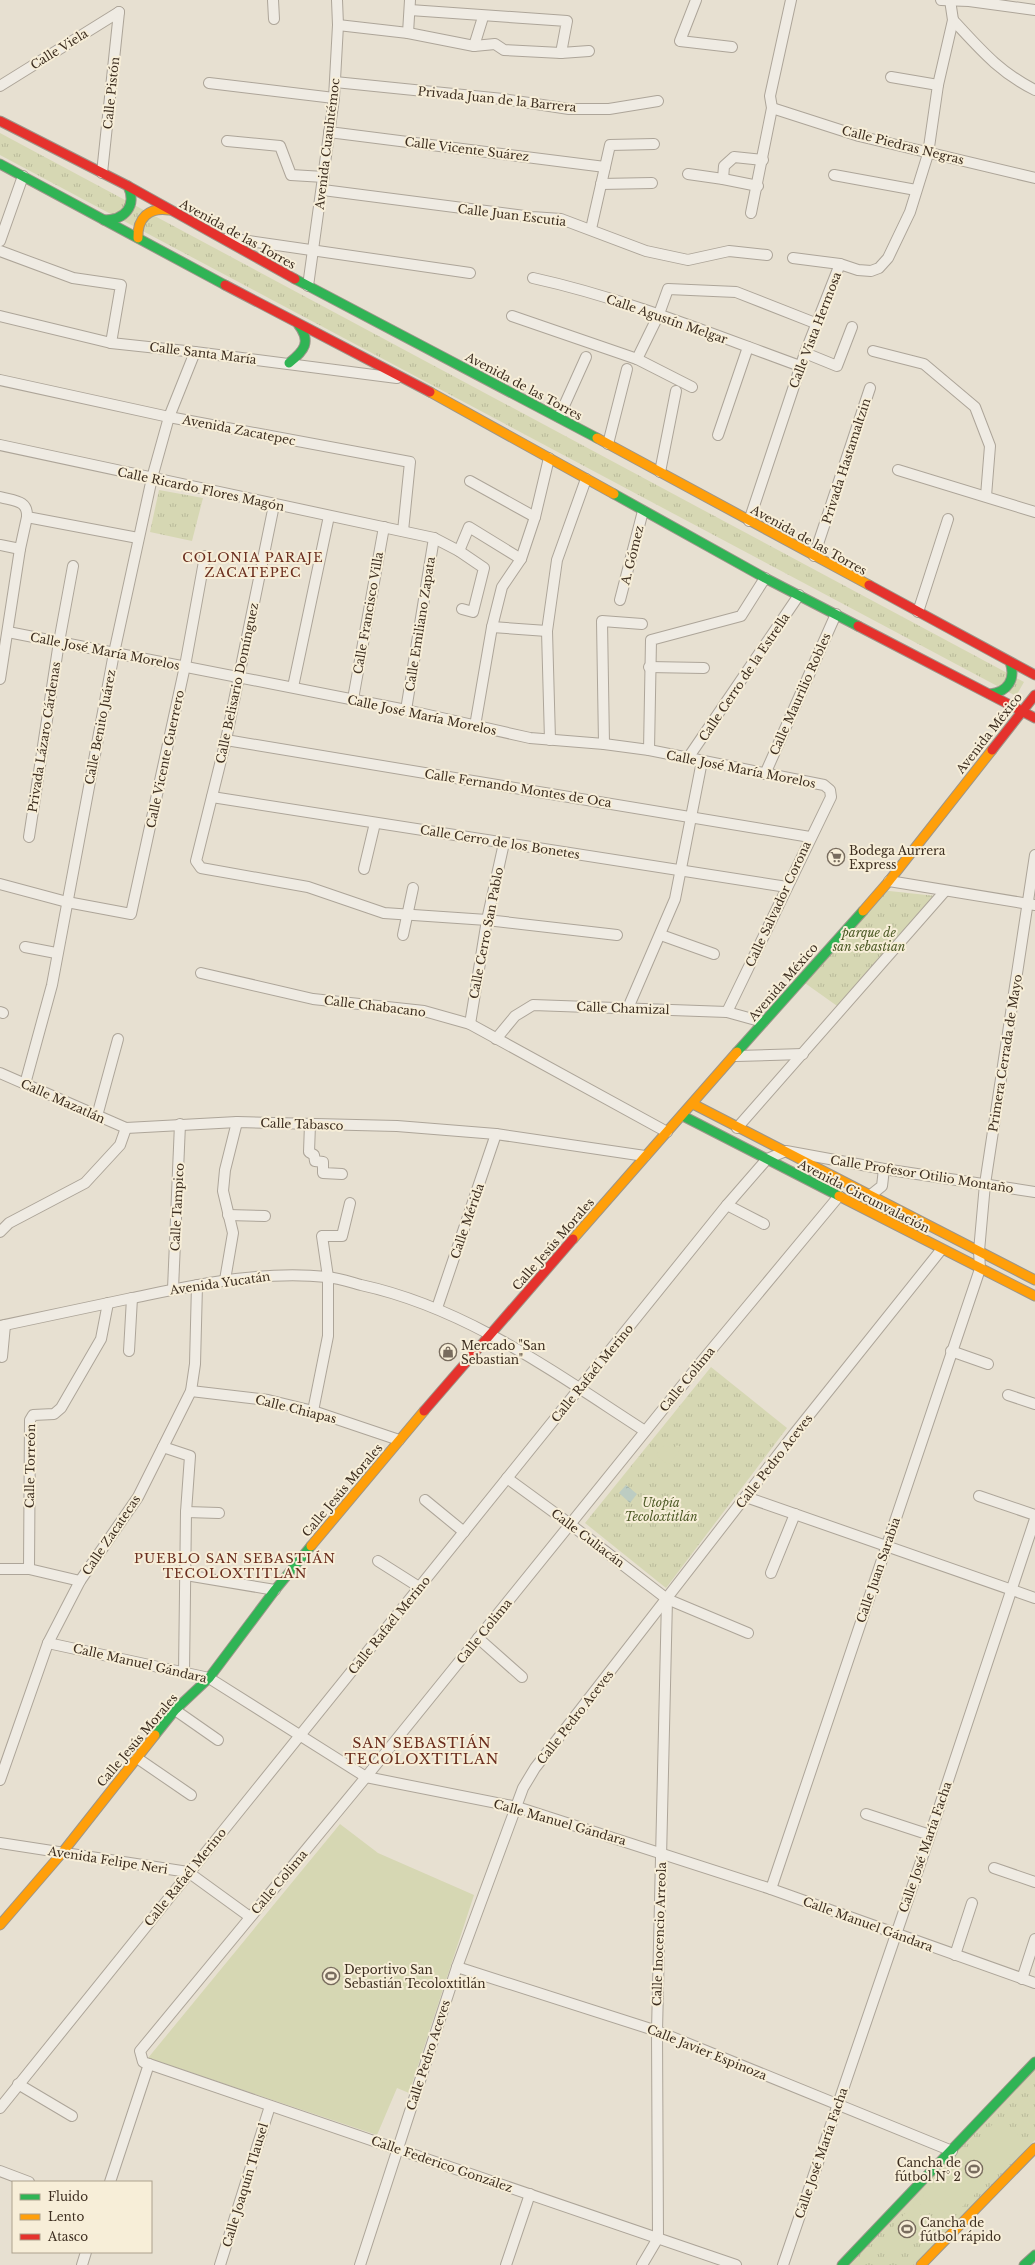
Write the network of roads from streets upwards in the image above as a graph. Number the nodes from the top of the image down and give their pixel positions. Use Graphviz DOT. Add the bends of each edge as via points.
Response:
graph roads {
  1 [pos="273,0"];
  2 [pos="337,0"];
  3 [pos="696,0"];
  4 [pos="791,0"];
  5 [pos="941,0"];
  6 [pos="950,0"];
  7 [pos="969,0"];
  8 [pos="410,5"];
  9 [pos="1035,10"];
  10 [pos="119,12"];
  11 [pos="483,17"];
  12 [pos="274,19"];
  13 [pos="953,20"];
  14 [pos="338,25"];
  15 [pos="408,33"];
  16 [pos="474,46"];
  17 [pos="732,47"];
  18 [pos="589,52"];
  19 [pos="561,53"];
  20 [pos="891,77"];
  21 [pos="335,82"];
  22 [pos="209,83"];
  23 [pos="938,85"];
  24 [pos="0,86"];
  25 [pos="1035,90"];
  26 [pos="334,98"];
  27 [pos="658,102"];
  28 [pos="772,108"];
  29 [pos="0,120"];
  30 [pos="329,132"];
  31 [pos="227,141"];
  32 [pos="654,144"];
  33 [pos="928,154"];
  34 [pos="763,160"];
  35 [pos="0,164"];
  36 [pos="605,167"];
  37 [pos="102,173"];
  38 [pos="688,174"];
  39 [pos="834,175"];
  40 [pos="24,176"];
  41 [pos="324,178"];
  42 [pos="1035,178"];
  43 [pos="723,179"];
  44 [pos="652,183"];
  45 [pos="601,184"];
  46 [pos="128,186"];
  47 [pos="758,186"];
  48 [pos="322,190"];
  49 [pos="916,190"];
  50 [pos="169,210"];
  51 [pos="751,213"];
  52 [pos="104,220"];
  53 [pos="591,229"];
  54 [pos="222,237"];
  55 [pos="138,238"];
  56 [pos="0,241"];
  57 [pos="314,249"];
  58 [pos="0,252"];
  59 [pos="767,255"];
  60 [pos="793,258"];
  61 [pos="840,264"];
  62 [pos="470,273"];
  63 [pos="533,278"];
  64 [pos="308,286"];
  65 [pos="659,314"];
  66 [pos="0,316"];
  67 [pos="512,316"];
  68 [pos="815,323"];
  69 [pos="298,324"];
  70 [pos="852,327"];
  71 [pos="111,343"];
  72 [pos="748,347"];
  73 [pos="873,350"];
  74 [pos="195,352"];
  75 [pos="805,353"];
  76 [pos="586,357"];
  77 [pos="637,359"];
  78 [pos="289,363"];
  79 [pos="800,366"];
  80 [pos="627,369"];
  81 [pos="0,380"];
  82 [pos="408,380"];
  83 [pos="692,387"];
  84 [pos="870,388"];
  85 [pos="676,391"];
  86 [pos="169,417"];
  87 [pos="558,417"];
  88 [pos="718,435"];
  89 [pos="608,444"];
  90 [pos="0,445"];
  91 [pos="549,458"];
  92 [pos="898,470"];
  93 [pos="660,472"];
  94 [pos="152,478"];
  95 [pos="586,479"];
  96 [pos="470,481"];
  97 [pos="986,496"];
  98 [pos="0,497"];
  99 [pos="274,505"];
  100 [pos="643,511"];
  101 [pos="1035,512"];
  102 [pos="328,516"];
  103 [pos="27,517"];
  104 [pos="535,517"];
  105 [pos="948,518"];
  106 [pos="749,521"];
  107 [pos="384,527"];
  108 [pos="403,531"];
  109 [pos="138,538"];
  110 [pos="434,538"];
  111 [pos="0,546"];
  112 [pos="20,549"];
  113 [pos="459,551"];
  114 [pos="205,556"];
  115 [pos="814,556"];
  116 [pos="521,559"];
  117 [pos="73,566"];
  118 [pos="765,578"];
  119 [pos="799,595"];
  120 [pos="620,600"];
  121 [pos="462,609"];
  122 [pos="918,612"];
  123 [pos="836,614"];
  124 [pos="642,624"];
  125 [pos="492,627"];
  126 [pos="547,631"];
  127 [pos="8,632"];
  128 [pos="59,642"];
  129 [pos="114,652"];
  130 [pos="1010,662"];
  131 [pos="185,666"];
  132 [pos="649,667"];
  133 [pos="704,668"];
  134 [pos="1035,675"];
  135 [pos="238,677"];
  136 [pos="0,679"];
  137 [pos="293,688"];
  138 [pos="990,694"];
  139 [pos="1035,695"];
  140 [pos="353,699"];
  141 [pos="406,710"];
  142 [pos="1022,711"];
  143 [pos="1035,718"];
  144 [pos="474,726"];
  145 [pos="226,740"];
  146 [pos="550,740"];
  147 [pos="604,744"];
  148 [pos="649,750"];
  149 [pos="688,758"];
  150 [pos="702,761"];
  151 [pos="765,774"];
  152 [pos="212,797"];
  153 [pos="831,797"];
  154 [pos="691,817"];
  155 [pos="375,823"];
  156 [pos="29,837"];
  157 [pos="810,837"];
  158 [pos="504,843"];
  159 [pos="1035,855"];
  160 [pos="364,870"];
  161 [pos="682,870"];
  162 [pos="889,881"];
  163 [pos="0,884"];
  164 [pos="787,887"];
  165 [pos="413,888"];
  166 [pos="945,891"];
  167 [pos="67,902"];
  168 [pos="1032,904"];
  169 [pos="406,915"];
  170 [pos="487,920"];
  171 [pos="403,935"];
  172 [pos="618,935"];
  173 [pos="661,935"];
  174 [pos="25,946"];
  175 [pos="56,953"];
  176 [pos="714,954"];
  177 [pos="201,973"];
  178 [pos="628,1008"];
  179 [pos="727,1012"];
  180 [pos="763,1022"];
  181 [pos="470,1024"];
  182 [pos="118,1039"];
  183 [pos="496,1039"];
  184 [pos="803,1054"];
  185 [pos="736,1056"];
  186 [pos="0,1073"];
  187 [pos="25,1084"];
  188 [pos="693,1104"];
  189 [pos="97,1116"];
  190 [pos="683,1116"];
  191 [pos="237,1122"];
  192 [pos="180,1124"];
  193 [pos="310,1124"];
  194 [pos="126,1128"];
  195 [pos="737,1128"];
  196 [pos="667,1132"];
  197 [pos="496,1134"];
  198 [pos="786,1151"];
  199 [pos="645,1156"];
  200 [pos="767,1159"];
  201 [pos="884,1169"];
  202 [pos="342,1174"];
  203 [pos="985,1184"];
  204 [pos="1035,1192"];
  205 [pos="871,1194"];
  206 [pos="839,1196"];
  207 [pos="350,1203"];
  208 [pos="727,1204"];
  209 [pos="860,1206"];
  210 [pos="228,1216"];
  211 [pos="265,1216"];
  212 [pos="764,1224"];
  213 [pos="0,1232"];
  214 [pos="941,1250"];
  215 [pos="979,1251"];
  216 [pos="980,1268"];
  217 [pos="328,1277"];
  218 [pos="225,1280"];
  219 [pos="1035,1280"];
  220 [pos="197,1285"];
  221 [pos="173,1289"];
  222 [pos="1035,1296"];
  223 [pos="132,1298"];
  224 [pos="108,1303"];
  225 [pos="437,1308"];
  226 [pos="2,1326"];
  227 [pos="492,1334"];
  228 [pos="129,1351"];
  229 [pos="951,1351"];
  230 [pos="2,1357"];
  231 [pos="988,1364"];
  232 [pos="580,1389"];
  233 [pos="190,1391"];
  234 [pos="1008,1395"];
  235 [pos="1035,1404"];
  236 [pos="313,1411"];
  237 [pos="645,1431"];
  238 [pos="399,1440"];
  239 [pos="163,1447"];
  240 [pos="507,1478"];
  241 [pos="979,1496"];
  242 [pos="746,1497"];
  243 [pos="425,1500"];
  244 [pos="186,1512"];
  245 [pos="219,1513"];
  246 [pos="794,1514"];
  247 [pos="1035,1515"];
  248 [pos="1035,1519"];
  249 [pos="570,1524"];
  250 [pos="464,1532"];
  251 [pos="887,1546"];
  252 [pos="378,1561"];
  253 [pos="0,1569"];
  254 [pos="29,1569"];
  255 [pos="771,1573"];
  256 [pos="186,1575"];
  257 [pos="80,1581"];
  258 [pos="419,1587"];
  259 [pos="275,1590"];
  260 [pos="1011,1590"];
  261 [pos="1035,1598"];
  262 [pos="667,1599"];
  263 [pos="748,1633"];
  264 [pos="478,1638"];
  265 [pos="48,1643"];
  266 [pos="184,1673"];
  267 [pos="522,1677"];
  268 [pos="209,1678"];
  269 [pos="175,1710"];
  270 [pos="300,1735"];
  271 [pos="218,1740"];
  272 [pos="136,1758"];
  273 [pos="366,1777"];
  274 [pos="0,1780"];
  275 [pos="192,1795"];
  276 [pos="517,1807"];
  277 [pos="866,1814"];
  278 [pos="930,1836"];
  279 [pos="0,1843"];
  280 [pos="62,1852"];
  281 [pos="662,1852"];
  282 [pos="994,1868"];
  283 [pos="188,1872"];
  284 [pos="1035,1882"];
  285 [pos="771,1889"];
  286 [pos="972,1903"];
  287 [pos="250,1917"];
  288 [pos="0,1925"];
  289 [pos="895,1933"];
  290 [pos="1035,1939"];
  291 [pos="955,1955"];
  292 [pos="457,1967"];
  293 [pos="1022,1979"];
  294 [pos="1035,1983"];
  295 [pos="657,2032"];
  296 [pos="1035,2062"];
  297 [pos="148,2064"];
  298 [pos="18,2084"];
  299 [pos="837,2105"];
  300 [pos="270,2106"];
  301 [pos="0,2108"];
  302 [pos="72,2116"];
  303 [pos="1035,2148"];
  304 [pos="397,2149"];
  305 [pos="952,2151"];
  306 [pos="0,2171"];
  307 [pos="26,2181"];
  308 [pos="110,2181"];
  309 [pos="530,2194"];
  310 [pos="658,2238"];
  311 [pos="86,2253"];
  312 [pos="1035,2255"];
  313 [pos="82,2265"];
  314 [pos="220,2265"];
  315 [pos="360,2265"];
  316 [pos="506,2265"];
  317 [pos="642,2265"];
  318 [pos="736,2265"];
  319 [pos="783,2265"];
  320 [pos="842,2265"];
  321 [pos="921,2265"];
  322 [pos="1024,2265"];
  1 -- 12 [label="street"];
  2 -- 14 [label="street, Avenida Cuauhtémoc"];
  3 -- 17 [label="street" via="680,41"];
  4 -- 28 [label="street" via="770,96"];
  5 -- 6 [label="street"];
  6 -- 7 [label="street"];
  6 -- 13 [label="street, Calle Vista Hermosa"];
  7 -- 9 [label="street"];
  8 -- 11 [label="street"];
  8 -- 15 [label="street"];
  10 -- 24 [label="street, Calle Viela"];
  10 -- 37 [label="street, Calle Pistón"];
  11 -- 16 [label="street"];
  11 -- 19 [label="street" via="567,21"];
  13 -- 23 [label="street, Calle Vista Hermosa"];
  13 -- 25 [label="street" via="997,67 1014,80"];
  14 -- 15 [label="street"];
  14 -- 21 [label="street, Avenida Cuauhtémoc"];
  15 -- 16 [label="street"];
  16 -- 19 [label="street" via="495,44 504,50"];
  18 -- 19 [label="street"];
  20 -- 23 [label="street"];
  21 -- 26 [label="street, Avenida Cuauhtémoc"];
  21 -- 27 [label="street, Privada Juan de la Barrera" via="503,99 569,109 609,109"];
  22 -- 26 [label="street"];
  23 -- 33 [label="street, Calle Vista Hermosa"];
  26 -- 30 [label="street, Avenida Cuauhtémoc"];
  28 -- 33 [label="street, Calle Piedras Negras" via="859,136"];
  28 -- 34 [label="street"];
  29 -- 37 [label="street, Avenida de las Torres"];
  30 -- 36 [label="street, Calle Vicente Suárez"];
  30 -- 41 [label="street, Avenida Cuauhtémoc"];
  31 -- 41 [label="street" via="280,146 291,176"];
  32 -- 36 [label="street" via="610,145"];
  33 -- 42 [label="street, Calle Piedras Negras"];
  33 -- 49 [label="street, Calle Vista Hermosa"];
  34 -- 43 [label="street" via="734,157 724,166"];
  34 -- 47 [label="street"];
  35 -- 40 [label="street"];
  36 -- 45 [label="street"];
  37 -- 46 [label="street, Avenida de las Torres"];
  38 -- 43 [label="street"];
  39 -- 49 [label="street"];
  40 -- 52 [label="street"];
  40 -- 56 [label="street"];
  41 -- 48 [label="street, Avenida Cuauhtémoc"];
  43 -- 47 [label="street"];
  44 -- 45 [label="street"];
  45 -- 53 [label="street"];
  46 -- 50 [label="street, Avenida de las Torres"];
  46 -- 52 [label="street" via="132,201 129,211 121,218"];
  47 -- 51 [label="street"];
  48 -- 53 [label="street, Calle Juan Escutia" via="561,219"];
  48 -- 57 [label="street, Avenida Cuauhtémoc"];
  49 -- 61 [label="street, Calle Vista Hermosa" via="910,212 888,258 879,268 871,271 858,270"];
  50 -- 54 [label="street, Avenida de las Torres"];
  50 -- 55 [label="street" via="154,209 145,214 139,223"];
  52 -- 55 [label="street"];
  53 -- 59 [label="street, Calle Juan Escutia" via="646,251 688,260 729,251"];
  54 -- 57 [label="street"];
  54 -- 64 [label="street, Avenida de las Torres"];
  55 -- 69 [label="street"];
  57 -- 62 [label="street"];
  57 -- 64 [label="street, Avenida Cuauhtémoc"];
  58 -- 71 [label="street" via="73,278 120,285"];
  60 -- 61 [label="street"];
  61 -- 68 [label="street, Calle Vista Hermosa"];
  63 -- 65 [label="street, Calle Agustín Melgar" via="578,288"];
  64 -- 87 [label="street, Avenida de las Torres"];
  65 -- 68 [label="street" via="668,289 736,292"];
  65 -- 72 [label="street, Calle Agustín Melgar"];
  65 -- 77 [label="street"];
  66 -- 71 [label="street, Calle Santa María"];
  67 -- 77 [label="street"];
  68 -- 75 [label="street, Calle Vista Hermosa"];
  69 -- 78 [label="street" via="304,333 306,343 299,356"];
  69 -- 82 [label="street"];
  70 -- 75 [label="street" via="837,366"];
  71 -- 74 [label="street, Calle Santa María"];
  72 -- 79 [label="street, Calle Agustín Melgar"];
  72 -- 88 [label="street"];
  73 -- 97 [label="street" via="924,364 975,407 990,446"];
  74 -- 78 [label="street, Calle Santa María"];
  74 -- 86 [label="street, Calle Benito Juárez"];
  75 -- 79 [label="street, Calle Vista Hermosa"];
  76 -- 87 [label="street"];
  77 -- 83 [label="street"];
  78 -- 82 [label="street, Calle Santa María"];
  79 -- 106 [label="street, Calle Vista Hermosa"];
  80 -- 89 [label="street"];
  81 -- 86 [label="street, Avenida Zacatepec"];
  82 -- 91 [label="street"];
  84 -- 115 [label="street, Privada Hastamaltzin"];
  85 -- 93 [label="street"];
  86 -- 94 [label="street, Calle Benito Juárez"];
  86 -- 108 [label="street, Avenida Zacatepec" via="410,462"];
  87 -- 89 [label="street, Avenida de las Torres"];
  89 -- 93 [label="street, Avenida de las Torres"];
  90 -- 94 [label="street, Calle Ricardo Flores Magón"];
  91 -- 95 [label="street"];
  91 -- 104 [label="street"];
  92 -- 97 [label="street"];
  93 -- 106 [label="street, Avenida de las Torres"];
  94 -- 99 [label="street, Calle Ricardo Flores Magón"];
  94 -- 109 [label="street, Calle Benito Juárez"];
  95 -- 100 [label="street"];
  95 -- 126 [label="street" via="557,560"];
  96 -- 104 [label="street"];
  97 -- 101 [label="street"];
  98 -- 103 [label="street" via="24,504"];
  99 -- 102 [label="street, Calle Ricardo Flores Magón"];
  99 -- 135 [label="street, Calle Belisario Domínguez"];
  100 -- 118 [label="street"];
  100 -- 120 [label="street, A. Gómez"];
  102 -- 107 [label="street, Calle Ricardo Flores Magón"];
  102 -- 137 [label="street"];
  103 -- 109 [label="street"];
  103 -- 112 [label="street"];
  104 -- 116 [label="street"];
  105 -- 122 [label="street"];
  106 -- 115 [label="street, Avenida de las Torres"];
  107 -- 108 [label="street, Calle Ricardo Flores Magón"];
  107 -- 140 [label="street, Calle Francisco Villa"];
  108 -- 110 [label="street, Calle Ricardo Flores Magón"];
  109 -- 129 [label="street, Calle Benito Juárez"];
  110 -- 113 [label="street, Calle Ricardo Flores Magón"];
  110 -- 141 [label="street, Calle Emiliano Zapata"];
  111 -- 112 [label="street"];
  112 -- 127 [label="street"];
  113 -- 116 [label="street" via="469,527"];
  113 -- 121 [label="street, Calle Ricardo Flores Magón" via="484,568 473,612"];
  114 -- 131 [label="street, Calle Vicente Guerrero"];
  115 -- 122 [label="street, Avenida de las Torres"];
  116 -- 125 [label="street" via="502,587"];
  117 -- 128 [label="street, Privada Lázaro Cárdenas"];
  118 -- 119 [label="street"];
  118 -- 132 [label="street" via="741,616 651,640"];
  119 -- 123 [label="street"];
  119 -- 149 [label="street, Calle Cerro de la Estrella"];
  122 -- 130 [label="street, Avenida de las Torres"];
  123 -- 138 [label="street"];
  123 -- 151 [label="street, Calle Maurilio Robles"];
  124 -- 147 [label="street" via="602,621"];
  125 -- 126 [label="street"];
  125 -- 144 [label="street"];
  126 -- 146 [label="street"];
  127 -- 128 [label="street, Calle José María Morelos"];
  127 -- 136 [label="street"];
  128 -- 129 [label="street, Calle José María Morelos"];
  128 -- 156 [label="street, Privada Lázaro Cárdenas"];
  129 -- 131 [label="street, Calle José María Morelos"];
  129 -- 167 [label="street, Calle Benito Juárez"];
  130 -- 134 [label="street, Avenida de las Torres"];
  130 -- 138 [label="street" via="1013,671 1009,686 999,693"];
  131 -- 135 [label="street, Calle José María Morelos"];
  131 -- 167 [label="street, Calle Vicente Guerrero" via="132,914"];
  132 -- 133 [label="street"];
  132 -- 148 [label="street"];
  135 -- 137 [label="street, Calle José María Morelos"];
  135 -- 145 [label="street, Calle Belisario Domínguez"];
  137 -- 140 [label="street, Calle José María Morelos"];
  138 -- 142 [label="street"];
  139 -- 142 [label="street, Avenida México"];
  140 -- 141 [label="street, Calle José María Morelos"];
  141 -- 144 [label="street, Calle José María Morelos"];
  142 -- 143 [label="street"];
  142 -- 162 [label="street, Avenida México"];
  144 -- 146 [label="street, Calle José María Morelos"];
  145 -- 152 [label="street, Calle Belisario Domínguez"];
  145 -- 154 [label="street, Calle Fernando Montes de Oca"];
  146 -- 147 [label="street, Calle José María Morelos"];
  147 -- 148 [label="street, Calle José María Morelos"];
  148 -- 149 [label="street, Calle José María Morelos"];
  149 -- 150 [label="street, Calle José María Morelos"];
  150 -- 151 [label="street, Calle José María Morelos"];
  150 -- 154 [label="street"];
  151 -- 153 [label="street, Calle José María Morelos" via="824,785 830,790"];
  152 -- 155 [label="street, Calle Cerro de los Bonetes"];
  152 -- 169 [label="street, Calle Belisario Domínguez" via="196,861 201,868 308,887 384,913"];
  153 -- 157 [label="street, Calle Salvador Corona"];
  154 -- 157 [label="street, Calle Fernando Montes de Oca"];
  154 -- 161 [label="street"];
  155 -- 158 [label="street, Calle Cerro de los Bonetes"];
  155 -- 160 [label="street"];
  157 -- 164 [label="street, Calle Salvador Corona"];
  158 -- 161 [label="street, Calle Cerro de los Bonetes"];
  158 -- 170 [label="street, Calle Cerro San Pablo"];
  159 -- 168 [label="street, Primera Cerrada de Mayo"];
  161 -- 164 [label="street, Calle Cerro de los Bonetes"];
  161 -- 173 [label="street" via="675,899"];
  162 -- 166 [label="street"];
  162 -- 180 [label="street, Avenida México"];
  163 -- 167 [label="street"];
  164 -- 179 [label="street, Calle Salvador Corona"];
  165 -- 169 [label="street"];
  166 -- 168 [label="street"];
  166 -- 184 [label="street"];
  167 -- 175 [label="street, Calle Benito Juárez"];
  168 -- 203 [label="street, Primera Cerrada de Mayo"];
  169 -- 170 [label="street"];
  169 -- 171 [label="street"];
  170 -- 172 [label="street"];
  170 -- 181 [label="street, Calle Cerro San Pablo"];
  173 -- 176 [label="street"];
  173 -- 178 [label="street"];
  174 -- 175 [label="street"];
  175 -- 187 [label="street, Calle Benito Juárez" via="52,985"];
  177 -- 181 [label="street, Calle Chabacano" via="313,999 424,1011"];
  178 -- 179 [label="street, Calle Chamizal"];
  178 -- 183 [label="street, Calle Chamizal" via="533,1006 515,1016"];
  179 -- 180 [label="street, Calle Chamizal"];
  180 -- 185 [label="street, Avenida México"];
  181 -- 183 [label="street, Calle Chabacano"];
  182 -- 189 [label="street"];
  183 -- 196 [label="street, Calle Chabacano"];
  184 -- 185 [label="street"];
  184 -- 195 [label="street"];
  185 -- 188 [label="street, Avenida México"];
  186 -- 187 [label="street, Calle Mazatlán"];
  187 -- 189 [label="street, Calle Mazatlán"];
  188 -- 190 [label="street, Avenida México"];
  188 -- 195 [label="street, Avenida Circunvalación"];
  189 -- 194 [label="street, Calle Mazatlán"];
  190 -- 196 [label="street, Calle Jesús Morales"];
  190 -- 200 [label="street, Avenida Circunvalación"];
  191 -- 192 [label="street, Calle Tabasco"];
  191 -- 193 [label="street, Calle Tabasco"];
  191 -- 210 [label="street" via="223,1191"];
  192 -- 194 [label="street, Calle Tabasco"];
  192 -- 221 [label="street, Calle Tampico"];
  193 -- 197 [label="street, Calle Tabasco" via="396,1126"];
  193 -- 202 [label="street" via="309,1152 314,1155 315,1161 323,1162 323,1173"];
  194 -- 213 [label="street" via="120,1145 85,1183 9,1223"];
  195 -- 198 [label="street, Avenida Circunvalación"];
  196 -- 199 [label="street, Calle Jesús Morales"];
  197 -- 199 [label="street, Calle Tabasco"];
  197 -- 225 [label="street, Calle Mérida"];
  198 -- 200 [label="street, Calle Rafaél Merino"];
  198 -- 201 [label="street, Calle Profesor Otilio Montaño"];
  198 -- 205 [label="street, Avenida Circunvalación"];
  199 -- 227 [label="street, Calle Jesús Morales"];
  200 -- 206 [label="street, Avenida Circunvalación"];
  200 -- 208 [label="street, Calle Rafaél Merino"];
  201 -- 203 [label="street, Calle Profesor Otilio Montaño"];
  201 -- 205 [label="street" via="882,1186"];
  203 -- 204 [label="street, Calle Profesor Otilio Montaño"];
  203 -- 215 [label="street, Primera Cerrada de Mayo"];
  205 -- 209 [label="street"];
  205 -- 215 [label="street, Avenida Circunvalación"];
  206 -- 209 [label="street, Avenida Circunvalación"];
  206 -- 237 [label="street, Calle Colima"];
  207 -- 217 [label="street" via="342,1236 322,1236"];
  208 -- 212 [label="street"];
  208 -- 232 [label="street, Calle Rafaél Merino"];
  209 -- 214 [label="street, Avenida Circunvalación"];
  210 -- 211 [label="street"];
  210 -- 218 [label="street" via="233,1233"];
  214 -- 216 [label="street, Avenida Circunvalación"];
  214 -- 242 [label="street, Calle Pedro Aceves"];
  215 -- 216 [label="street, Calle Juan Sarabia"];
  215 -- 219 [label="street, Avenida Circunvalación"];
  216 -- 222 [label="street, Avenida Circunvalación"];
  216 -- 229 [label="street, Calle Juan Sarabia"];
  217 -- 218 [label="street, Avenida Yucatán" via="268,1275"];
  217 -- 225 [label="street, Avenida Yucatán" via="392,1293"];
  217 -- 236 [label="street" via="328,1336"];
  218 -- 220 [label="street, Avenida Yucatán"];
  220 -- 221 [label="street, Avenida Yucatán"];
  220 -- 233 [label="street, Calle Zacatecas" via="196,1364"];
  221 -- 223 [label="street, Avenida Yucatán"];
  223 -- 224 [label="street, Avenida Yucatán"];
  223 -- 228 [label="street"];
  224 -- 226 [label="street, Avenida Yucatán"];
  224 -- 254 [label="street, Calle Torreón" via="101,1339 61,1408 54,1414 33,1415 30,1420"];
  225 -- 227 [label="street, Avenida Yucatán"];
  226 -- 230 [label="street"];
  227 -- 232 [label="street, Avenida Yucatán"];
  227 -- 238 [label="street, Calle Jesús Morales"];
  229 -- 231 [label="street"];
  229 -- 251 [label="street, Calle Juan Sarabia"];
  232 -- 237 [label="street, Avenida Yucatán"];
  232 -- 240 [label="street, Calle Rafaél Merino"];
  233 -- 236 [label="street, Calle Chiapas" via="268,1400"];
  233 -- 239 [label="street, Calle Zacatecas"];
  234 -- 235 [label="street"];
  236 -- 238 [label="street, Calle Chiapas"];
  237 -- 249 [label="street, Calle Colima"];
  238 -- 259 [label="street, Calle Jesús Morales"];
  239 -- 244 [label="street" via="190,1456"];
  239 -- 257 [label="street, Calle Zacatecas" via="138,1496"];
  240 -- 249 [label="street, Calle Culiacán"];
  240 -- 250 [label="street, Calle Rafaél Merino"];
  241 -- 247 [label="street"];
  242 -- 246 [label="street"];
  242 -- 262 [label="street, Calle Pedro Aceves"];
  243 -- 250 [label="street"];
  244 -- 245 [label="street"];
  244 -- 256 [label="street"];
  246 -- 251 [label="street"];
  246 -- 255 [label="street"];
  248 -- 260 [label="street, Calle José María Facha"];
  249 -- 262 [label="street, Calle Culiacán"];
  249 -- 264 [label="street, Calle Colima"];
  250 -- 258 [label="street, Calle Rafaél Merino"];
  251 -- 260 [label="street"];
  251 -- 285 [label="street, Calle Juan Sarabia"];
  252 -- 258 [label="street"];
  253 -- 254 [label="street"];
  254 -- 257 [label="street"];
  256 -- 259 [label="street"];
  256 -- 266 [label="street"];
  257 -- 265 [label="street, Calle Zacatecas"];
  258 -- 270 [label="street, Calle Rafaél Merino"];
  259 -- 268 [label="street, Calle Jesús Morales"];
  260 -- 261 [label="street"];
  260 -- 278 [label="street, Calle José María Facha"];
  262 -- 263 [label="street, Calle Culiacán"];
  262 -- 276 [label="street, Calle Pedro Aceves" via="535,1768 523,1788"];
  262 -- 281 [label="street, Calle Inocencio Arreola"];
  264 -- 267 [label="street"];
  264 -- 273 [label="street, Calle Colima"];
  265 -- 266 [label="street, Calle Manuel Gándara"];
  265 -- 274 [label="street, Calle Zacatecas"];
  266 -- 268 [label="street, Calle Manuel Gándara"];
  268 -- 269 [label="street, Calle Jesús Morales"];
  268 -- 270 [label="street, Calle Manuel Gándara"];
  269 -- 271 [label="street"];
  269 -- 272 [label="street, Calle Jesús Morales"];
  270 -- 273 [label="street, Calle Manuel Gándara"];
  270 -- 283 [label="street, Calle Rafaél Merino"];
  272 -- 275 [label="street"];
  272 -- 280 [label="street, Calle Jesús Morales"];
  273 -- 276 [label="street, Calle Manuel Gándara"];
  273 -- 287 [label="street, Calle Colima"];
  276 -- 281 [label="street, Calle Manuel Gándara"];
  276 -- 292 [label="street, Calle Pedro Aceves"];
  277 -- 278 [label="street"];
  278 -- 289 [label="street, Calle José María Facha"];
  279 -- 280 [label="street, Avenida Felipe Neri"];
  280 -- 283 [label="street, Avenida Felipe Neri"];
  280 -- 288 [label="street, Calle Jesús Morales"];
  281 -- 285 [label="street, Calle Manuel Gándara"];
  281 -- 295 [label="street, Calle Inocencio Arreola"];
  282 -- 284 [label="street"];
  283 -- 287 [label="street, Avenida Felipe Neri"];
  283 -- 298 [label="street, Calle Rafaél Merino"];
  285 -- 289 [label="street, Calle Manuel Gándara"];
  286 -- 291 [label="street"];
  287 -- 297 [label="street, Calle Colima" via="140,2051 143,2062"];
  289 -- 291 [label="street, Calle Manuel Gándara"];
  289 -- 299 [label="street, Calle José María Facha"];
  290 -- 293 [label="street"];
  291 -- 293 [label="street, Calle Manuel Gándara"];
  292 -- 295 [label="street, Calle Javier Espinoza"];
  292 -- 304 [label="street, Calle Pedro Aceves"];
  293 -- 294 [label="street, Calle Manuel Gándara"];
  295 -- 299 [label="street, Calle Javier Espinoza"];
  295 -- 310 [label="street, Calle Inocencio Arreola"];
  296 -- 305 [label="street"];
  297 -- 300 [label="street, Calle Federico González"];
  297 -- 308 [label="street"];
  298 -- 301 [label="street, Calle Rafaél Merino"];
  298 -- 302 [label="street"];
  299 -- 305 [label="street, Calle Javier Espinoza"];
  299 -- 319 [label="street, Calle José María Facha"];
  300 -- 304 [label="street, Calle Federico González"];
  300 -- 314 [label="street, Calle Joaquín Tlausel"];
  303 -- 321 [label="street"];
  304 -- 309 [label="street, Calle Federico González"];
  304 -- 315 [label="street, Calle Pedro Aceves"];
  305 -- 320 [label="street"];
  306 -- 307 [label="street"];
  309 -- 310 [label="street, Calle Federico González"];
  309 -- 316 [label="street"];
  310 -- 317 [label="street"];
  310 -- 318 [label="street, Calle Federico González"];
  311 -- 313 [label="street"];
  312 -- 322 [label="street"];
}
